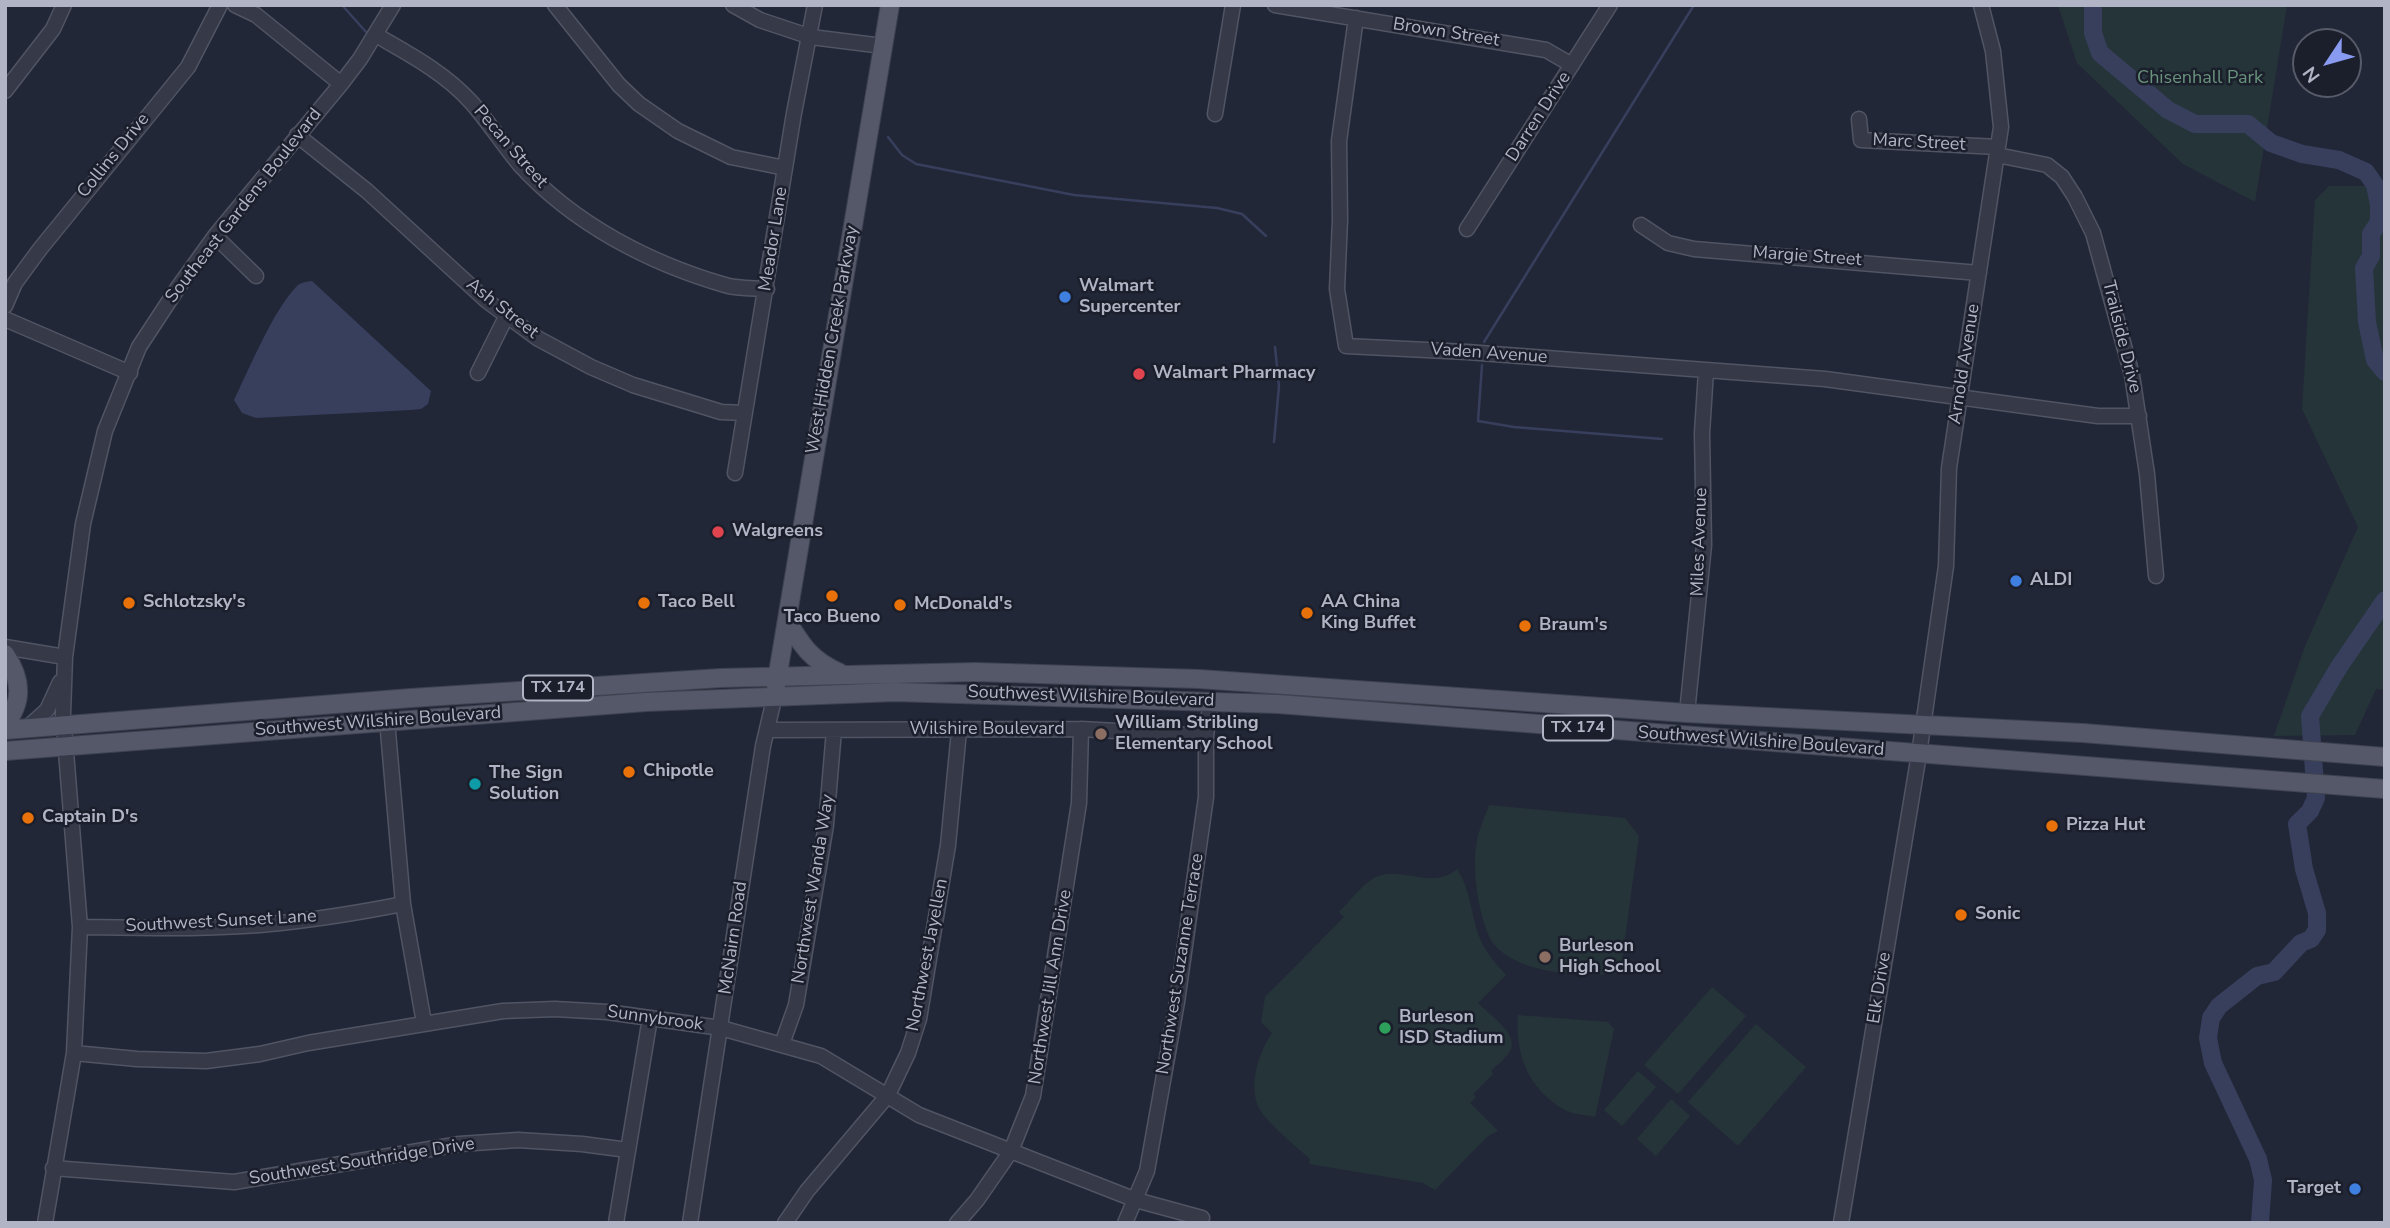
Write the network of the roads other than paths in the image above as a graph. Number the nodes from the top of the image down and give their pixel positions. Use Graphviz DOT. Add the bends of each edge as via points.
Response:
graph roads {
  1 [pos="64,5"];
  2 [pos="220,5"];
  3 [pos="235,5"];
  4 [pos="393,5"];
  5 [pos="555,5"];
  6 [pos="733,5"];
  7 [pos="815,5"];
  8 [pos="890,5"];
  9 [pos="1233,5"];
  10 [pos="1275,5"];
  11 [pos="1610,5"];
  12 [pos="1981,5"];
  13 [pos="1356,18"];
  14 [pos="376,35"];
  15 [pos="811,37"];
  16 [pos="883,46"];
  17 [pos="1572,65"];
  18 [pos="341,84"];
  19 [pos="5,91"];
  20 [pos="1216,114"];
  21 [pos="1859,119"];
  22 [pos="297,135"];
  23 [pos="1997,151"];
  24 [pos="785,168"];
  25 [pos="1641,225"];
  26 [pos="1467,229"];
  27 [pos="215,236"];
  28 [pos="1979,273"];
  29 [pos="256,276"];
  30 [pos="767,289"];
  31 [pos="5,306"];
  32 [pos="507,316"];
  33 [pos="5,319"];
  34 [pos="1706,371"];
  35 [pos="130,373"];
  36 [pos="478,373"];
  37 [pos="1960,396"];
  38 [pos="745,413"];
  39 [pos="2138,415"];
  40 [pos="736,473"];
  41 [pos="2156,576"];
  42 [pos="787,621"];
  43 [pos="5,647"];
  44 [pos="5,654"];
  45 [pos="65,662"];
  46 [pos="843,674"];
  47 [pos="778,676"];
  48 [pos="1179,679"];
  49 [pos="1384,692"];
  50 [pos="775,695"];
  51 [pos="1093,697"];
  52 [pos="1211,701"];
  53 [pos="1383,713"];
  54 [pos="1687,713"];
  55 [pos="387,720"];
  56 [pos="5,724"];
  57 [pos="64,725"];
  58 [pos="1922,725"];
  59 [pos="27,728"];
  60 [pos="1081,729"];
  61 [pos="5,730"];
  62 [pos="768,730"];
  63 [pos="834,730"];
  64 [pos="959,731"];
  65 [pos="1206,736"];
  66 [pos="66,746"];
  67 [pos="5,751"];
  68 [pos="1919,754"];
  69 [pos="2385,757"];
  70 [pos="2385,789"];
  71 [pos="403,904"];
  72 [pos="80,927"];
  73 [pos="650,1018"];
  74 [pos="424,1023"];
  75 [pos="721,1028"];
  76 [pos="782,1044"];
  77 [pos="74,1053"];
  78 [pos="888,1095"];
  79 [pos="628,1150"];
  80 [pos="1011,1151"];
  81 [pos="53,1168"];
  82 [pos="1136,1200"];
  83 [pos="1202,1218"];
  84 [pos="45,1223"];
  85 [pos="615,1223"];
  86 [pos="690,1223"];
  87 [pos="785,1223"];
  88 [pos="957,1223"];
  89 [pos="1125,1223"];
  90 [pos="1841,1223"];
  1 -- 19 [label="street" via="53,29"];
  2 -- 31 [label="street, Collins Drive" via="188,66 40,249 15,283"];
  3 -- 18 [label="street" via="256,15"];
  4 -- 14 [label="street, Southeast Gardens Boulevard"];
  5 -- 24 [label="street" via="639,104 678,131 731,157"];
  6 -- 15 [label="street" via="760,20"];
  7 -- 15 [label="street, Meador Lane"];
  8 -- 16 [label="main road, West Hidden Creek Parkway"];
  9 -- 20 [label="street"];
  10 -- 13 [label="street, Brown Street"];
  11 -- 17 [label="street, Darren Drive"];
  12 -- 23 [label="street, Arnold Avenue" via="1999,92"];
  13 -- 17 [label="street, Brown Street" via="1546,50"];
  13 -- 34 [label="street, Vaden Avenue" via="1339,123 1336,289 1346,346"];
  14 -- 18 [label="street, Southeast Gardens Boulevard"];
  14 -- 30 [label="street, Pecan Street" via="450,83 471,102 521,166 556,200 595,228 650,257 727,286"];
  15 -- 16 [label="street"];
  15 -- 24 [label="street, Meador Lane"];
  16 -- 42 [label="main road, West Hidden Creek Parkway"];
  17 -- 26 [label="street, Darren Drive"];
  18 -- 22 [label="street, Southeast Gardens Boulevard"];
  21 -- 23 [label="street, Marc Street" via="1861,140"];
  22 -- 27 [label="street, Southeast Gardens Boulevard"];
  22 -- 32 [label="street, Ash Street"];
  23 -- 28 [label="street, Arnold Avenue"];
  23 -- 39 [label="street, Trailside Drive" via="2047,164 2076,197 2093,233 2113,301"];
  24 -- 30 [label="street, Meador Lane"];
  25 -- 28 [label="street, Margie Street" via="1668,243 1694,249"];
  27 -- 29 [label="street"];
  27 -- 35 [label="street, Southeast Gardens Boulevard" via="139,347"];
  28 -- 37 [label="street, Arnold Avenue"];
  30 -- 38 [label="street, Meador Lane"];
  32 -- 36 [label="street"];
  32 -- 38 [label="street, Ash Street" via="590,368 721,412"];
  33 -- 35 [label="street"];
  34 -- 37 [label="street, Vaden Avenue" via="1825,379"];
  34 -- 54 [label="street, Miles Avenue" via="1703,545"];
  35 -- 45 [label="street, Southeast Gardens Boulevard" via="105,431 83,524"];
  37 -- 39 [label="street, Vaden Avenue" via="2098,416"];
  37 -- 58 [label="street, Arnold Avenue" via="1950,468 1947,566"];
  38 -- 40 [label="street, Meador Lane"];
  39 -- 41 [label="street, Trailside Drive"];
  42 -- 46 [label="main road" via="807,653"];
  42 -- 47 [label="main road, West Hidden Creek Parkway"];
  43 -- 45 [label="street"];
  44 -- 56 [label="main road" via="15,671 18,691 17,704"];
  45 -- 57 [label="street, Southeast Gardens Boulevard"];
  45 -- 59 [label="street" via="47,710"];
  46 -- 47 [label="main road, Southwest Wilshire Boulevard / TX 174"];
  46 -- 48 [label="main road, Southwest Wilshire Boulevard / TX 174" via="975,672"];
  47 -- 50 [label="main road, West Hidden Creek Parkway"];
  47 -- 57 [label="main road, Southwest Wilshire Boulevard / TX 174"];
  48 -- 49 [label="main road, Southwest Wilshire Boulevard / TX 174"];
  48 -- 51 [label="main road" via="1168,689 1112,687"];
  49 -- 53 [label="main road"];
  49 -- 54 [label="main road, Southwest Wilshire Boulevard / TX 174"];
  50 -- 51 [label="main road, Southwest Wilshire Boulevard / TX 174" via="895,692"];
  50 -- 55 [label="main road, Southwest Wilshire Boulevard / TX 174"];
  50 -- 62 [label="street, McNairn Road"];
  51 -- 52 [label="main road, Southwest Wilshire Boulevard / TX 174"];
  52 -- 53 [label="main road, Southwest Wilshire Boulevard / TX 174"];
  52 -- 65 [label="street, Northwest Suzanne Terrace"];
  53 -- 68 [label="main road, Southwest Wilshire Boulevard / TX 174"];
  54 -- 58 [label="main road, Southwest Wilshire Boulevard / TX 174"];
  55 -- 66 [label="main road, Southwest Wilshire Boulevard / TX 174"];
  55 -- 71 [label="street"];
  57 -- 59 [label="main road, Southwest Wilshire Boulevard / TX 174"];
  57 -- 66 [label="street, Southeast Gardens Boulevard"];
  58 -- 68 [label="street, Arnold Avenue"];
  58 -- 69 [label="main road, Southwest Wilshire Boulevard / TX 174"];
  59 -- 61 [label="main road, Southwest Wilshire Boulevard / TX 174"];
  60 -- 64 [label="street, Wilshire Boulevard"];
  60 -- 65 [label="street, Wilshire Boulevard"];
  60 -- 80 [label="street, Northwest Jill Ann Drive" via="1079,803 1045,1031 1033,1096"];
  62 -- 63 [label="street, Wilshire Boulevard"];
  62 -- 75 [label="street, McNairn Road"];
  63 -- 64 [label="street, Wilshire Boulevard"];
  63 -- 76 [label="street, Northwest Wanda Way" via="826,825 796,1005"];
  64 -- 78 [label="street, Northwest Jayellen" via="948,845 919,1019"];
  65 -- 82 [label="street, Northwest Suzanne Terrace" via="1206,797 1177,1002 1147,1171"];
  66 -- 67 [label="main road, Southwest Wilshire Boulevard / TX 174"];
  66 -- 72 [label="street, Southeast Gardens Boulevard"];
  68 -- 70 [label="main road, Southwest Wilshire Boulevard / TX 174"];
  68 -- 90 [label="street, Elk Drive"];
  71 -- 72 [label="street, Southwest Sunset Lane" via="278,924"];
  71 -- 74 [label="street"];
  72 -- 77 [label="street, Southeast Gardens Boulevard"];
  73 -- 74 [label="street, Sunnybrook" via="555,1009 503,1010"];
  73 -- 75 [label="street, Sunnybrook"];
  73 -- 79 [label="street"];
  74 -- 77 [label="street, Sunnybrook" via="206,1061"];
  75 -- 76 [label="street, Sunnybrook"];
  75 -- 86 [label="street, McNairn Road"];
  76 -- 78 [label="street, Sunnybrook" via="821,1056"];
  77 -- 81 [label="street, Southeast Gardens Boulevard"];
  78 -- 80 [label="street, Sunnybrook" via="919,1115"];
  78 -- 87 [label="street, Northwest Jayellen"];
  79 -- 81 [label="street, Southwest Southridge Drive" via="519,1140 460,1143 234,1181"];
  79 -- 85 [label="street"];
  80 -- 82 [label="street, Sunnybrook"];
  80 -- 88 [label="street, Northwest Jill Ann Drive"];
  81 -- 84 [label="street, Southeast Gardens Boulevard"];
  82 -- 83 [label="street, Sunnybrook"];
  82 -- 89 [label="street, Northwest Suzanne Terrace"];
}
